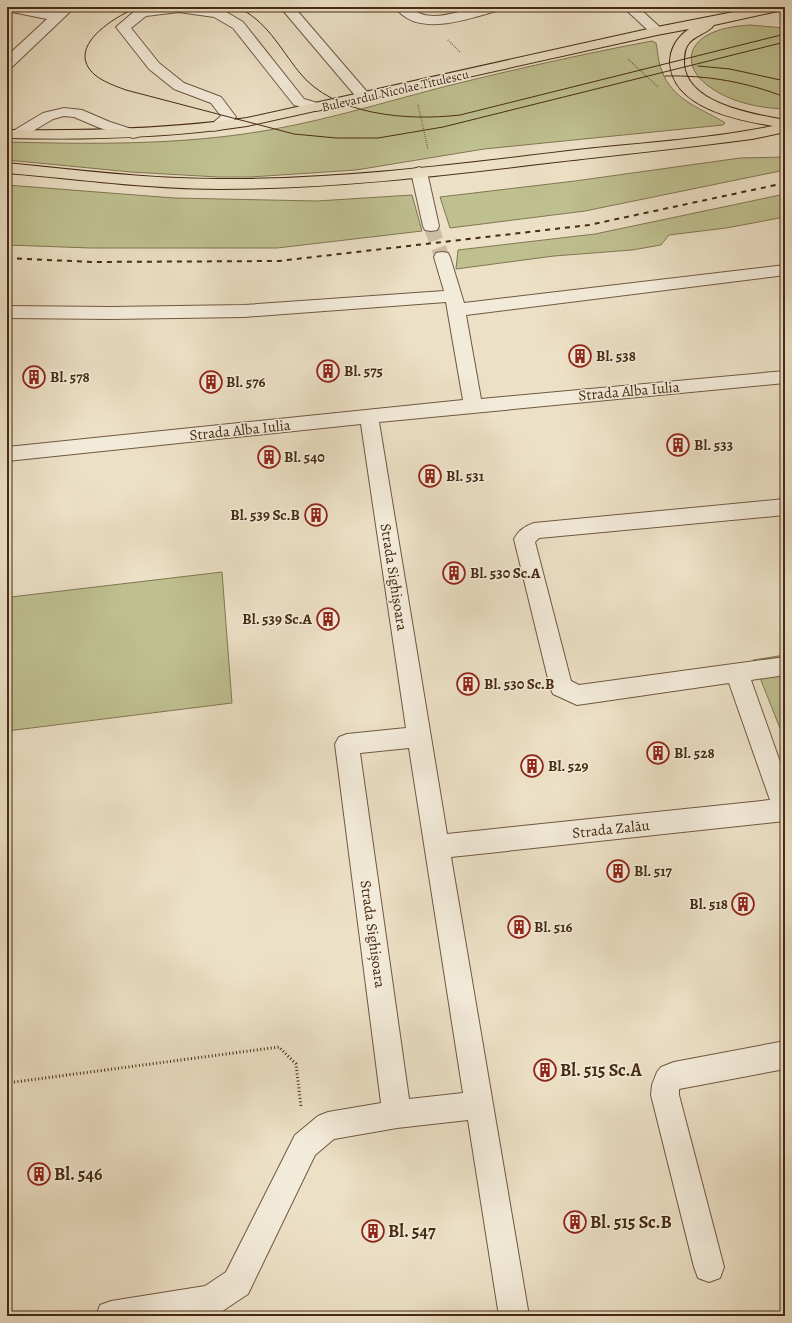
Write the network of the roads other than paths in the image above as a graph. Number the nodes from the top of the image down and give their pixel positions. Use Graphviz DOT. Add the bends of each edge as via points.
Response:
graph roads {
  1 [pos="7,7"];
  2 [pos="68,7"];
  3 [pos="286,7"];
  4 [pos="402,7"];
  5 [pos="495,7"];
  6 [pos="630,7"];
  7 [pos="768,8"];
  8 [pos="57,17"];
  9 [pos="785,18"];
  10 [pos="726,19"];
  11 [pos="657,31"];
  12 [pos="676,59"];
  13 [pos="7,64"];
  14 [pos="363,96"];
  15 [pos="316,107"];
  16 [pos="785,124"];
  17 [pos="215,127"];
  18 [pos="785,128"];
  19 [pos="13,134"];
  20 [pos="133,134"];
  21 [pos="7,168"];
  22 [pos="426,171"];
  23 [pos="431,226"];
  24 [pos="442,257"];
  25 [pos="785,270"];
  26 [pos="455,303"];
  27 [pos="7,312"];
  28 [pos="785,377"];
  29 [pos="473,406"];
  30 [pos="369,417"];
  31 [pos="7,454"];
  32 [pos="785,507"];
  33 [pos="785,666"];
  34 [pos="737,673"];
  35 [pos="419,737"];
  36 [pos="785,810"];
  37 [pos="437,847"];
  38 [pos="785,1055"];
  39 [pos="480,1105"];
  40 [pos="397,1114"];
  41 [pos="709,1267"];
  42 [pos="111,1316"];
  43 [pos="514,1316"];
  1 -- 8 [label="street"];
  2 -- 8 [label="street"];
  3 -- 14 [label="street"];
  4 -- 5 [label="street" via="415,18 429,21"];
  6 -- 11 [label="street"];
  7 -- 9 [label="main road"];
  7 -- 10 [label="main road, Bulevardul Nicolae Titulescu"];
  8 -- 13 [label="street"];
  9 -- 10 [label="main road" via="760,16"];
  10 -- 11 [label="main road, Bulevardul Nicolae Titulescu"];
  10 -- 12 [label="main road" via="690,34 682,42"];
  11 -- 12 [label="main road"];
  11 -- 14 [label="main road, Bulevardul Nicolae Titulescu"];
  12 -- 16 [label="main road" via="676,70 681,80 690,91 705,101 741,115"];
  14 -- 15 [label="main road, Bulevardul Nicolae Titulescu"];
  15 -- 17 [label="main road, Bulevardul Nicolae Titulescu"];
  15 -- 17 [label="street" via="299,102 238,25 218,14 179,8 142,12 123,28 154,66 179,86 216,100 229,117"];
  17 -- 20 [label="main road, Bulevardul Nicolae Titulescu"];
  18 -- 22 [label="main road" via="728,138"];
  19 -- 20 [label="main road, Bulevardul Nicolae Titulescu"];
  19 -- 20 [label="street" via="48,116 77,112"];
  21 -- 22 [label="main road" via="195,184 328,180"];
  22 -- 23 [label="street"];
  24 -- 26 [label="street"];
  25 -- 26 [label="street"];
  26 -- 27 [label="street" via="244,311"];
  26 -- 29 [label="street"];
  28 -- 29 [label="street, Strada Alba Iulia"];
  29 -- 30 [label="street, Strada Alba Iulia"];
  30 -- 31 [label="street, Strada Alba Iulia"];
  30 -- 35 [label="street, Strada Sighișoara"];
  32 -- 34 [label="street" via="534,531 524,539 561,687 577,695"];
  33 -- 34 [label="street"];
  34 -- 36 [label="street"];
  35 -- 37 [label="street, Strada Sighișoara"];
  35 -- 40 [label="street, Strada Sighișoara" via="347,744"];
  36 -- 37 [label="street, Strada Zalău"];
  37 -- 39 [label="street, Strada Sighișoara"];
  38 -- 41 [label="street" via="678,1074 671,1076 664,1088"];
  39 -- 40 [label="street"];
  39 -- 43 [label="street, Strada Sighișoara"];
  40 -- 42 [label="street" via="328,1126 305,1146 237,1283 210,1301"];
}
